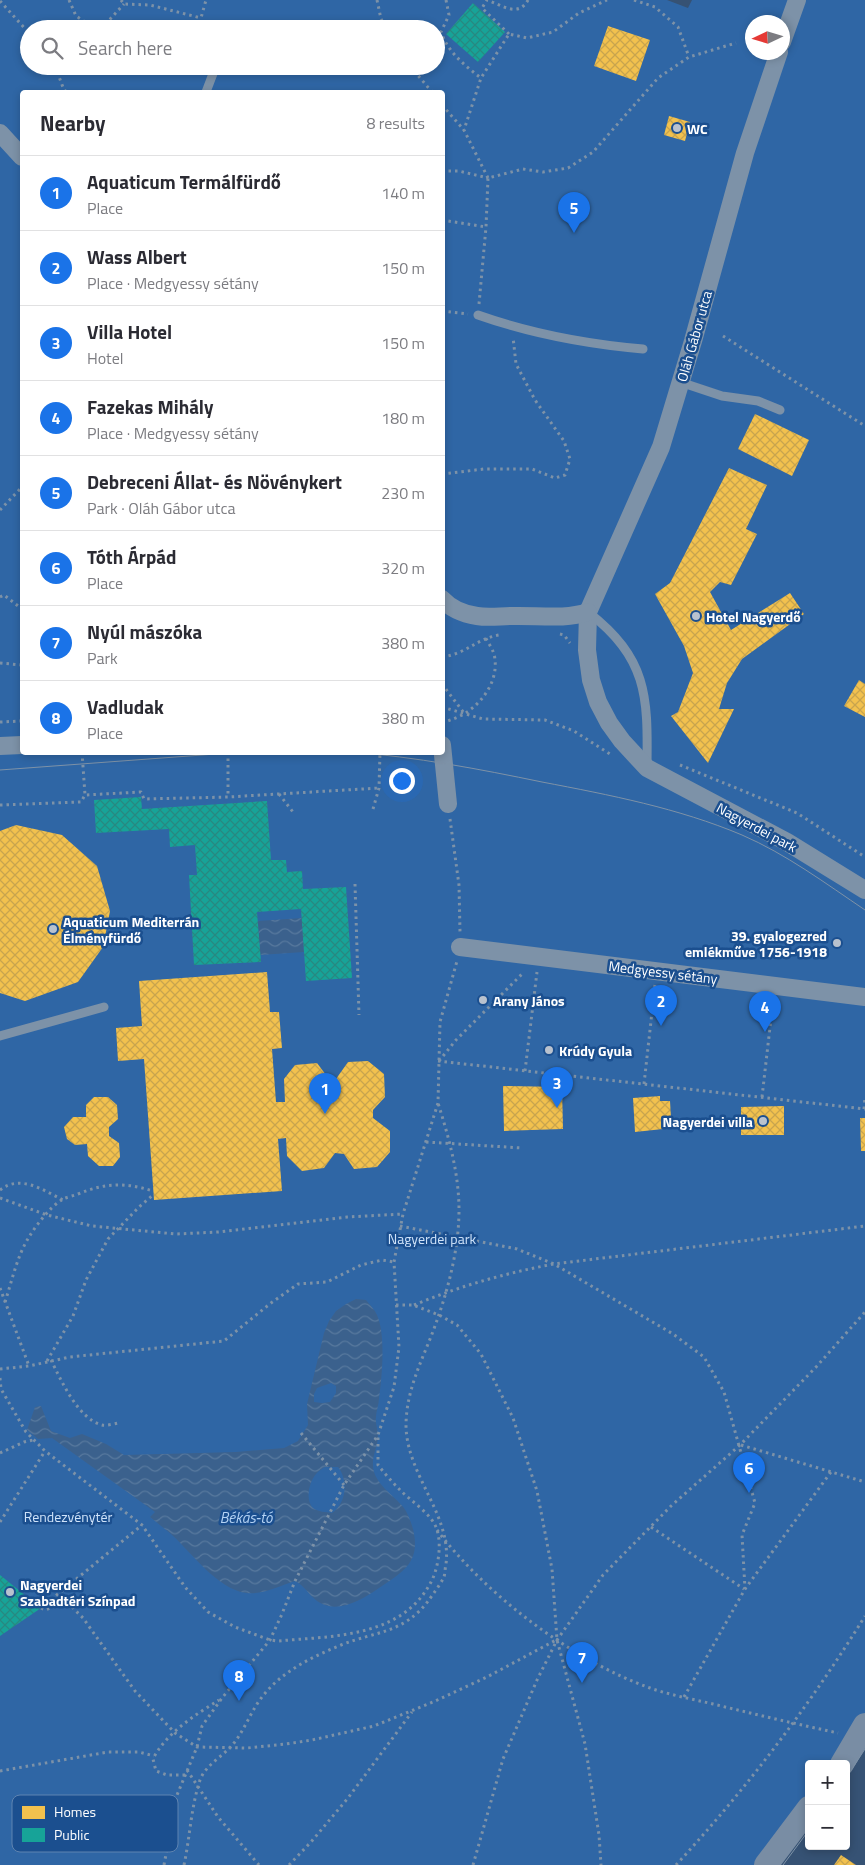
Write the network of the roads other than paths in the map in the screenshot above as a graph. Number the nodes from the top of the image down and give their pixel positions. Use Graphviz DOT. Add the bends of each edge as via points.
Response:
graph roads {
  1 [pos="797,0"];
  2 [pos="790,20"];
  3 [pos="776,60"];
  4 [pos="212,75"];
  5 [pos="207,90"];
  6 [pos="0,133"];
  7 [pos="20,155"];
  8 [pos="478,315"];
  9 [pos="643,349"];
  10 [pos="680,382"];
  11 [pos="780,410"];
  12 [pos="445,602"];
  13 [pos="588,612"];
  14 [pos="20,745"];
  15 [pos="0,746"];
  16 [pos="443,755"];
  17 [pos="647,768"];
  18 [pos="448,804"];
  19 [pos="865,890"];
  20 [pos="460,947"];
  21 [pos="865,998"];
  22 [pos="104,1007"];
  23 [pos="0,1036"];
  24 [pos="861,1732"];
  25 [pos="844,1760"];
  26 [pos="805,1813"];
  27 [pos="766,1865"];
  1 -- 2 [label="street"];
  3 -- 10 [label="street, Oláh Gábor utca" via="745,153"];
  4 -- 5 [label="lane"];
  6 -- 7 [label="street"];
  8 -- 9 [label="lane" via="512,327 596,345"];
  10 -- 11 [label="lane"];
  10 -- 13 [label="street, Oláh Gábor utca" via="661,447"];
  12 -- 13 [label="street" via="460,611 491,617 574,616"];
  13 -- 17 [label="street" via="587,650 598,702 613,729"];
  13 -- 17 [label="lane" via="622,644 635,666 645,694"];
  14 -- 15 [label="street"];
  16 -- 18 [label="street"];
  17 -- 19 [label="street, Nagyerdei park" via="787,842"];
  20 -- 21 [label="street, Medgyessy sétány"];
  22 -- 23 [label="lane"];
  24 -- 25 [label="street"];
  26 -- 27 [label="street"];
}
